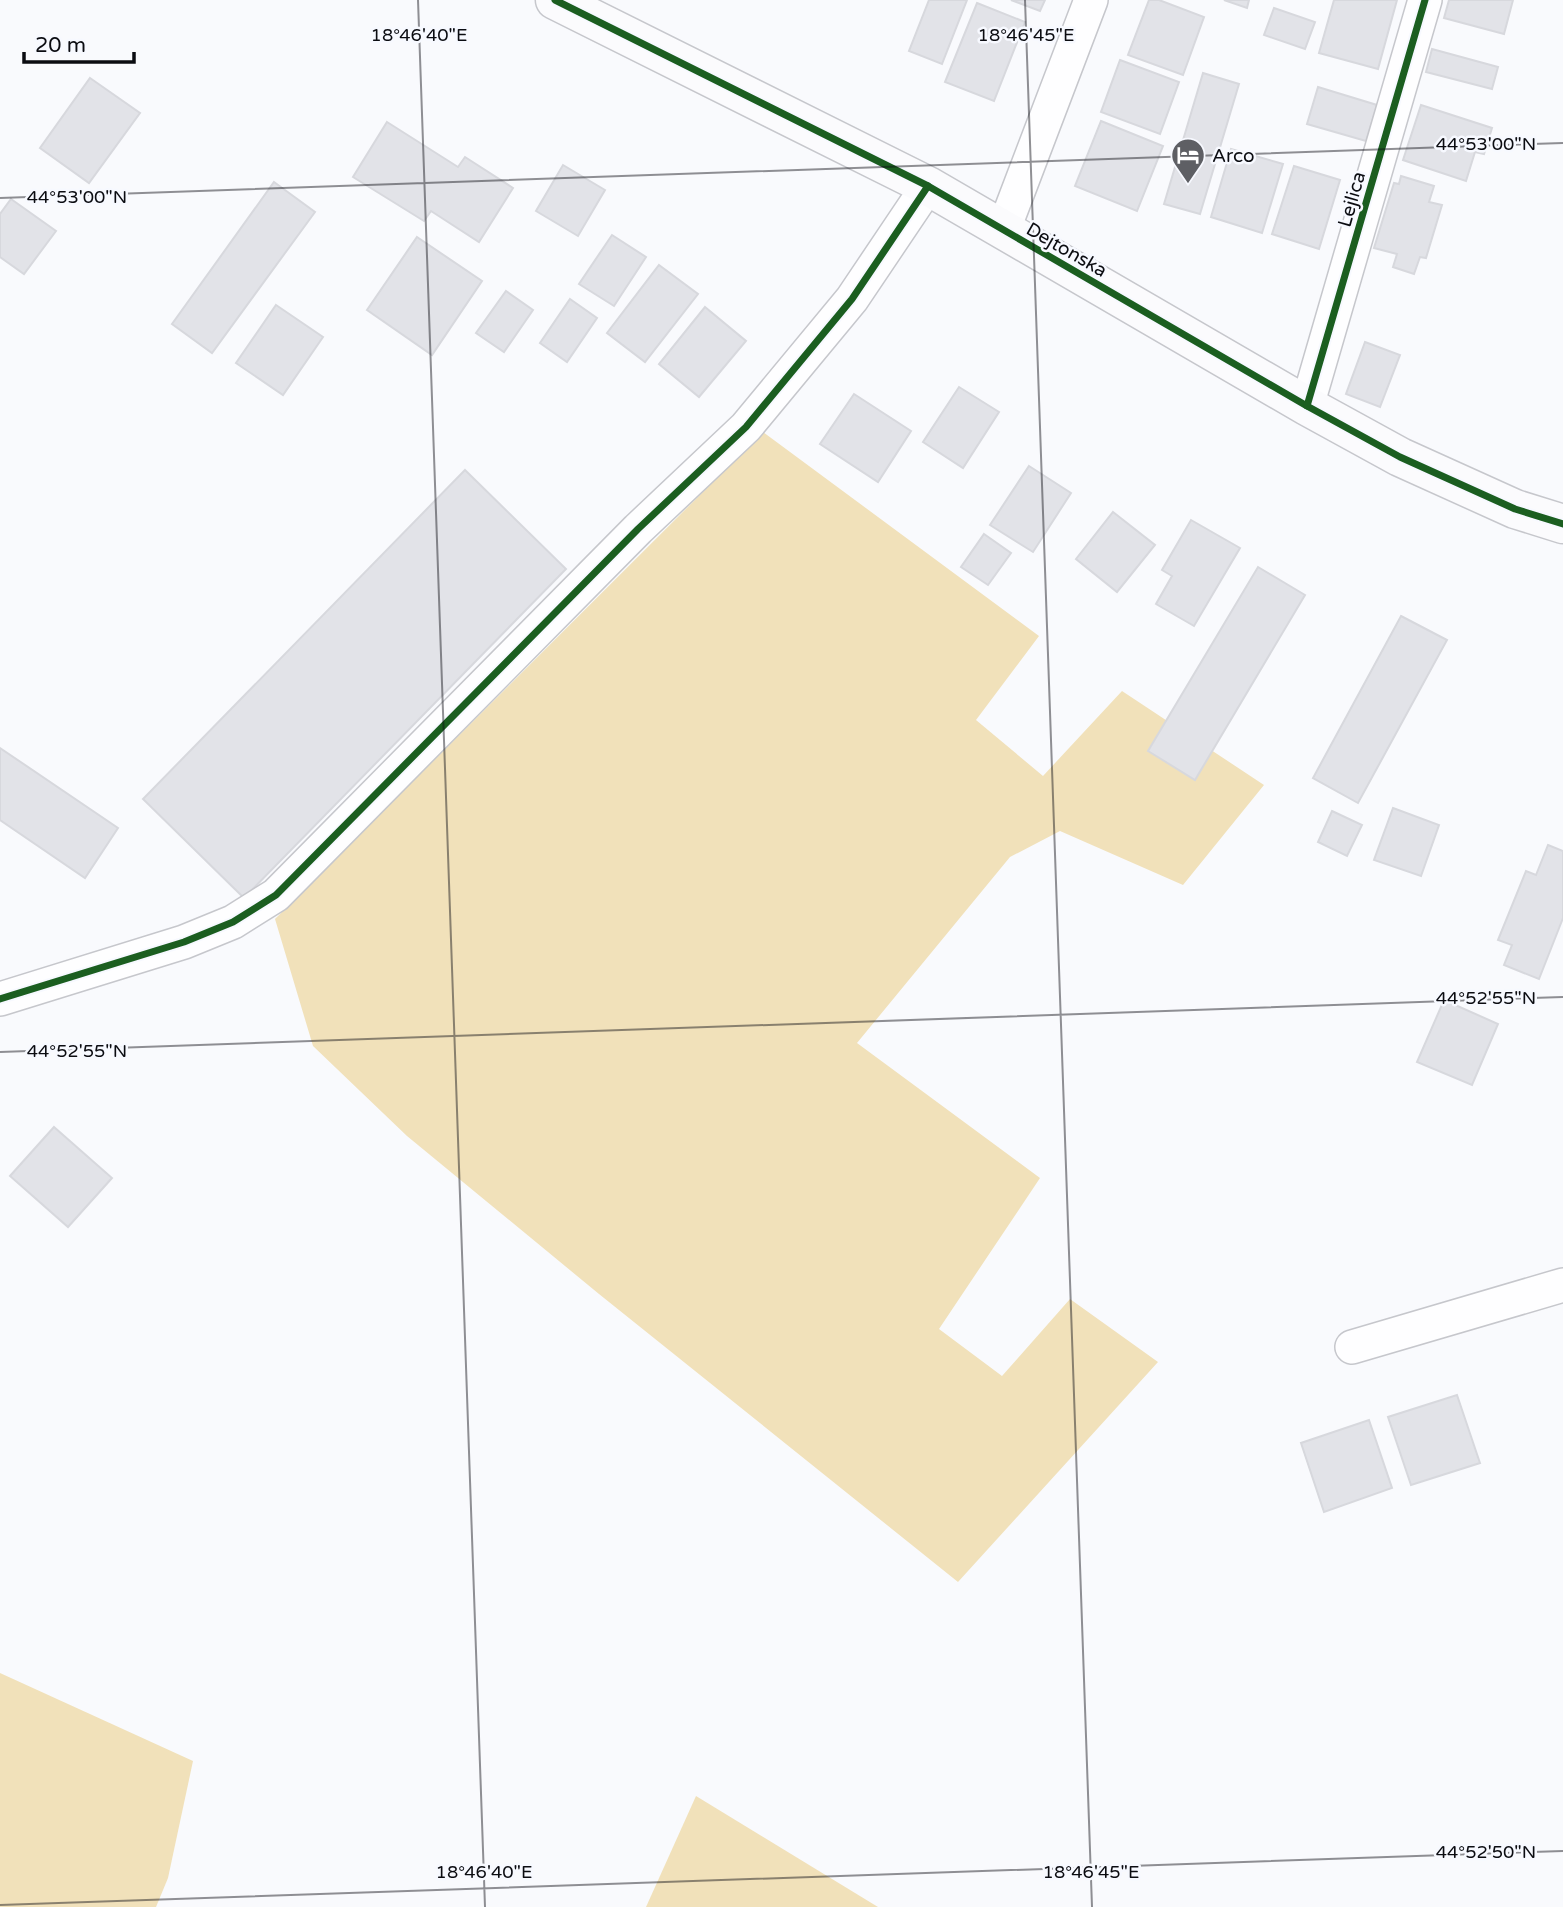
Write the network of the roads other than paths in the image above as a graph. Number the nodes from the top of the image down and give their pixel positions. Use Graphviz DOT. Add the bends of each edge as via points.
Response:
graph roads {
  1 [pos="555,0"];
  2 [pos="1091,0"];
  3 [pos="1425,0"];
  4 [pos="929,186"];
  5 [pos="1003,231"];
  6 [pos="1307,406"];
  7 [pos="1563,524"];
  8 [pos="0,999"];
  9 [pos="1563,1285"];
  10 [pos="1352,1347"];
  1 -- 4 [label="main road, Dejtonska"];
  2 -- 5 [label="street"];
  3 -- 6 [label="street, Lejlica"];
  4 -- 5 [label="main road, Dejtonska"];
  4 -- 8 [label="street" via="852,299 746,427 638,529 276,895 233,922 184,942"];
  5 -- 6 [label="main road, Dejtonska"];
  6 -- 7 [label="main road, Dejtonska" via="1400,457 1515,509"];
  9 -- 10 [label="street"];
}
